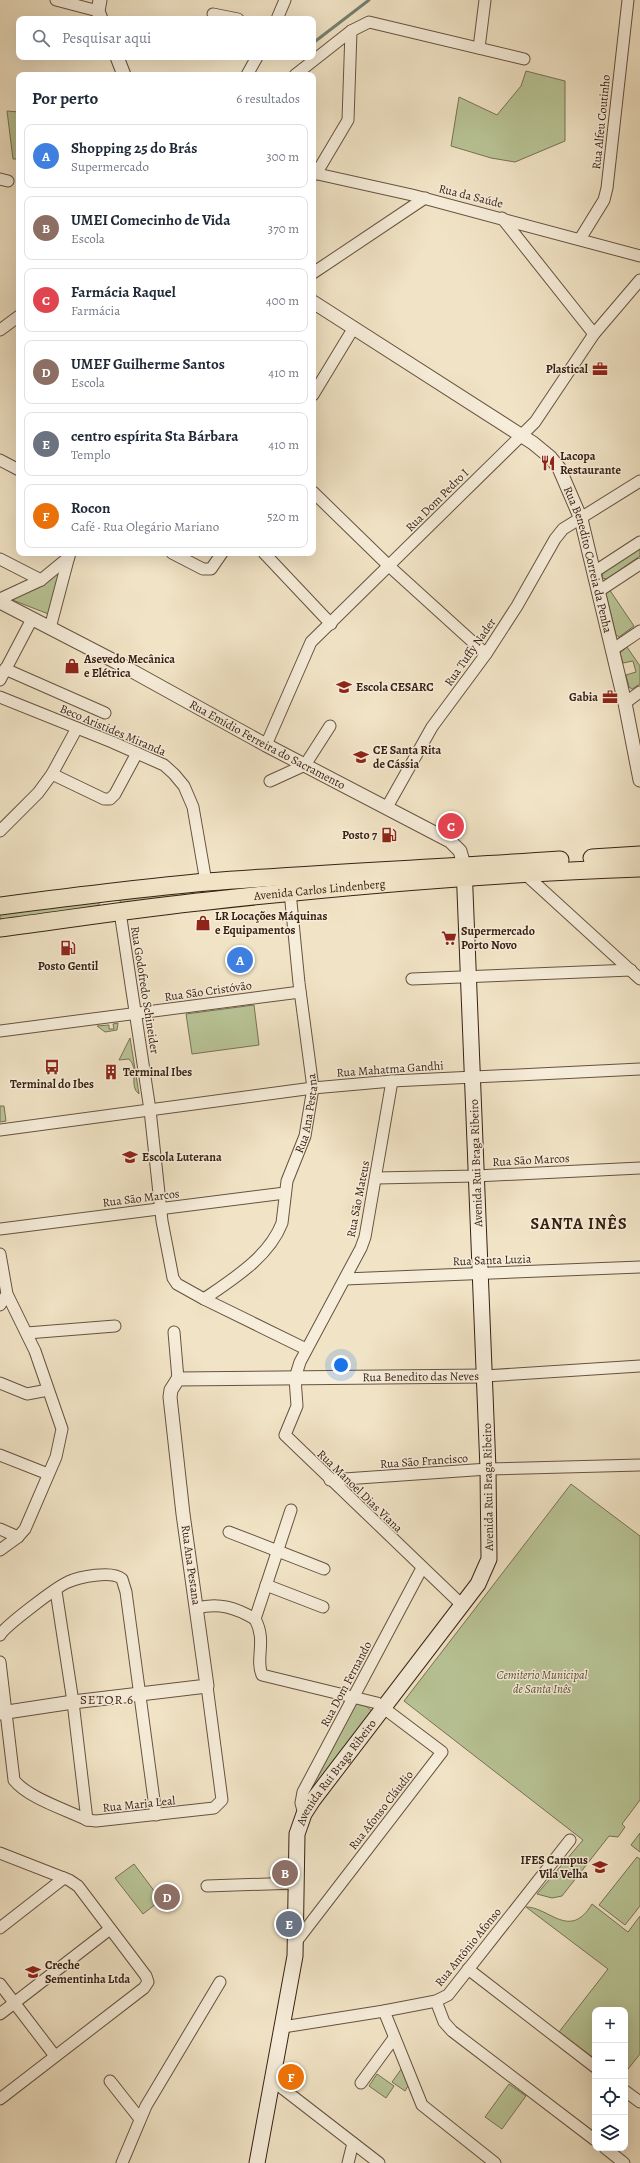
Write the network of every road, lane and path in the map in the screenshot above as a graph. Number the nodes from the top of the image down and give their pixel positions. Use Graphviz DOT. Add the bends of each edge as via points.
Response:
graph roads {
  1 [pos="56,0"];
  2 [pos="284,0"];
  3 [pos="485,0"];
  4 [pos="628,0"];
  5 [pos="100,10"];
  6 [pos="213,14"];
  7 [pos="223,16"];
  8 [pos="278,16"];
  9 [pos="351,31"];
  10 [pos="479,48"];
  11 [pos="316,58"];
  12 [pos="524,59"];
  13 [pos="118,60"];
  14 [pos="255,60"];
  15 [pos="314,60"];
  16 [pos="123,72"];
  17 [pos="249,72"];
  18 [pos="299,72"];
  19 [pos="316,170"];
  20 [pos="316,173"];
  21 [pos="425,198"];
  22 [pos="502,218"];
  23 [pos="580,240"];
  24 [pos="640,256"];
  25 [pos="316,271"];
  26 [pos="640,280"];
  27 [pos="316,304"];
  28 [pos="16,318"];
  29 [pos="353,329"];
  30 [pos="0,330"];
  31 [pos="594,334"];
  32 [pos="316,389"];
  33 [pos="521,435"];
  34 [pos="0,460"];
  35 [pos="16,468"];
  36 [pos="640,481"];
  37 [pos="316,495"];
  38 [pos="581,519"];
  39 [pos="640,542"];
  40 [pos="68,556"];
  41 [pos="69,556"];
  42 [pos="178,556"];
  43 [pos="220,556"];
  44 [pos="267,556"];
  45 [pos="0,559"];
  46 [pos="640,564"];
  47 [pos="389,566"];
  48 [pos="52,571"];
  49 [pos="594,572"];
  50 [pos="64,579"];
  51 [pos="40,580"];
  52 [pos="599,591"];
  53 [pos="0,601"];
  54 [pos="32,619"];
  55 [pos="331,624"];
  56 [pos="50,628"];
  57 [pos="640,631"];
  58 [pos="612,650"];
  59 [pos="486,654"];
  60 [pos="5,669"];
  61 [pos="0,680"];
  62 [pos="640,692"];
  63 [pos="0,697"];
  64 [pos="625,704"];
  65 [pos="105,713"];
  66 [pos="330,726"];
  67 [pos="77,728"];
  68 [pos="266,745"];
  69 [pos="137,753"];
  70 [pos="638,756"];
  71 [pos="305,765"];
  72 [pos="52,774"];
  73 [pos="640,780"];
  74 [pos="270,782"];
  75 [pos="387,807"];
  76 [pos="0,831"];
  77 [pos="640,855"];
  78 [pos="640,868"];
  79 [pos="464,871"];
  80 [pos="525,874"];
  81 [pos="206,882"];
  82 [pos="290,892"];
  83 [pos="97,894"];
  84 [pos="0,906"];
  85 [pos="120,912"];
  86 [pos="0,928"];
  87 [pos="630,970"];
  88 [pos="468,977"];
  89 [pos="640,978"];
  90 [pos="412,979"];
  91 [pos="300,992"];
  92 [pos="137,1013"];
  93 [pos="0,1031"];
  94 [pos="640,1069"];
  95 [pos="472,1076"];
  96 [pos="392,1081"];
  97 [pos="313,1088"];
  98 [pos="150,1110"];
  99 [pos="0,1130"];
  100 [pos="640,1168"];
  101 [pos="476,1176"];
  102 [pos="376,1178"];
  103 [pos="285,1193"];
  104 [pos="161,1208"];
  105 [pos="0,1229"];
  106 [pos="0,1254"];
  107 [pos="640,1267"];
  108 [pos="480,1273"];
  109 [pos="345,1279"];
  110 [pos="7,1294"];
  111 [pos="204,1299"];
  112 [pos="0,1305"];
  113 [pos="115,1326"];
  114 [pos="174,1332"];
  115 [pos="26,1333"];
  116 [pos="306,1349"];
  117 [pos="640,1366"];
  118 [pos="484,1376"];
  119 [pos="295,1378"];
  120 [pos="178,1379"];
  121 [pos="0,1383"];
  122 [pos="48,1390"];
  123 [pos="0,1455"];
  124 [pos="640,1465"];
  125 [pos="488,1470"];
  126 [pos="48,1474"];
  127 [pos="330,1480"];
  128 [pos="291,1510"];
  129 [pos="0,1529"];
  130 [pos="229,1532"];
  131 [pos="18,1537"];
  132 [pos="0,1550"];
  133 [pos="277,1552"];
  134 [pos="422,1568"];
  135 [pos="324,1569"];
  136 [pos="266,1585"];
  137 [pos="56,1591"];
  138 [pos="462,1606"];
  139 [pos="323,1607"];
  140 [pos="197,1608"];
  141 [pos="255,1619"];
  142 [pos="0,1635"];
  143 [pos="0,1662"];
  144 [pos="207,1686"];
  145 [pos="141,1693"];
  146 [pos="353,1697"];
  147 [pos="73,1702"];
  148 [pos="386,1708"];
  149 [pos="3,1713"];
  150 [pos="222,1800"];
  151 [pos="304,1814"];
  152 [pos="156,1815"];
  153 [pos="88,1820"];
  154 [pos="570,1840"];
  155 [pos="0,1853"];
  156 [pos="64,1878"];
  157 [pos="297,1884"];
  158 [pos="207,1886"];
  159 [pos="0,1928"];
  160 [pos="110,1929"];
  161 [pos="296,1942"];
  162 [pos="468,1969"];
  163 [pos="220,1982"];
  164 [pos="0,1984"];
  165 [pos="436,2001"];
  166 [pos="14,2003"];
  167 [pos="384,2011"];
  168 [pos="0,2014"];
  169 [pos="283,2027"];
  170 [pos="394,2038"];
  171 [pos="55,2056"];
  172 [pos="592,2065"];
  173 [pos="110,2081"];
  174 [pos="273,2082"];
  175 [pos="361,2083"];
  176 [pos="628,2093"];
  177 [pos="0,2099"];
  178 [pos="640,2102"];
  179 [pos="140,2119"];
  180 [pos="592,2138"];
  181 [pos="353,2143"];
  182 [pos="363,2151"];
  183 [pos="609,2151"];
  184 [pos="122,2163"];
  185 [pos="257,2163"];
  186 [pos="348,2163"];
  187 [pos="360,2163"];
  188 [pos="378,2163"];
  189 [pos="495,2163"];
  190 [pos="624,2163"];
  1 -- 5 [label="street"];
  2 -- 8 [label="street"];
  3 -- 10 [label="street"];
  4 -- 23 [label="street, Rua Alfeu Coutinho" via="607,188 604,200"];
  6 -- 7 [label="street"];
  9 -- 10 [label="street" via="369,22"];
  9 -- 11 [label="street"];
  9 -- 19 [label="street" via="348,120"];
  10 -- 12 [label="street"];
  13 -- 16 [label="street"];
  14 -- 17 [label="street"];
  15 -- 18 [label="street"];
  20 -- 21 [label="street"];
  21 -- 22 [label="street, Rua da Saúde"];
  21 -- 25 [label="street, Rua da Saúde"];
  22 -- 23 [label="street, Rua da Saúde"];
  22 -- 31 [label="street"];
  23 -- 24 [label="street, Rua da Saúde"];
  26 -- 31 [label="street, Rua Dom Pedro I"];
  27 -- 29 [label="street, Rua Benedito Correia da Penha"];
  28 -- 30 [label="street"];
  29 -- 32 [label="street"];
  29 -- 33 [label="street, Rua Benedito Correia da Penha"];
  31 -- 33 [label="street, Rua Dom Pedro I" via="542,413"];
  33 -- 38 [label="street, Rua Benedito Correia da Penha" via="550,457 559,468"];
  33 -- 47 [label="street, Rua Dom Pedro I"];
  34 -- 35 [label="street"];
  36 -- 38 [label="street, Rua Tuffy Nader"];
  37 -- 47 [label="street"];
  38 -- 49 [label="street, Rua Benedito Correia da Penha"];
  38 -- 59 [label="street, Rua Tuffy Nader" via="563,529 550,545 517,606"];
  39 -- 49 [label="street"];
  40 -- 48 [label="street"];
  41 -- 50 [label="street"];
  42 -- 43 [label="street" via="204,569 214,567"];
  44 -- 55 [label="street"];
  45 -- 51 [label="street"];
  46 -- 52 [label="street"];
  47 -- 55 [label="street, Rua Dom Pedro I"];
  47 -- 59 [label="street"];
  48 -- 50 [label="street" via="61,572"];
  48 -- 51 [label="street"];
  49 -- 52 [label="street, Rua Benedito Correia da Penha"];
  50 -- 56 [label="street"];
  51 -- 53 [label="street"];
  52 -- 58 [label="street, Rua Benedito Correia da Penha"];
  53 -- 54 [label="street, Rua Emídio Ferreira do Sacramento"];
  54 -- 56 [label="street, Rua Emídio Ferreira do Sacramento"];
  54 -- 60 [label="street"];
  55 -- 68 [label="street, Rua Dom Pedro I" via="311,642"];
  56 -- 68 [label="street, Rua Emídio Ferreira do Sacramento"];
  57 -- 58 [label="street"];
  58 -- 64 [label="street, Rua Benedito Correia da Penha"];
  59 -- 75 [label="street, Rua Tuffy Nader" via="432,726"];
  60 -- 61 [label="street"];
  60 -- 65 [label="street"];
  62 -- 64 [label="street"];
  63 -- 67 [label="street, Beco Aristides Miranda"];
  64 -- 70 [label="street, Rua Benedito Correia da Penha"];
  66 -- 71 [label="street"];
  67 -- 69 [label="street, Beco Aristides Miranda"];
  67 -- 72 [label="street"];
  68 -- 71 [label="street, Rua Emídio Ferreira do Sacramento"];
  69 -- 72 [label="street" via="110,799 104,799"];
  69 -- 81 [label="street, Beco Aristides Miranda" via="164,766 174,774 190,796"];
  70 -- 73 [label="street, Rua Benedito Correia da Penha"];
  71 -- 74 [label="street"];
  71 -- 75 [label="street, Rua Emídio Ferreira do Sacramento"];
  72 -- 76 [label="street" via="38,793"];
  75 -- 79 [label="street, Rua Emídio Ferreira do Sacramento" via="454,843 462,854"];
  77 -- 79 [label="main road, Avenida Carlos Lindenberg"];
  78 -- 80 [label="main road, Avenida Carlos Lindenberg"];
  79 -- 80 [label="main road, Avenida Carlos Lindenberg"];
  79 -- 81 [label="main road, Avenida Carlos Lindenberg"];
  79 -- 82 [label="main road, Avenida Carlos Lindenberg"];
  79 -- 88 [label="main road, Avenida Rui Braga Ribeiro"];
  80 -- 87 [label="street"];
  81 -- 83 [label="main road, Avenida Carlos Lindenberg"];
  82 -- 85 [label="main road, Avenida Carlos Lindenberg"];
  82 -- 91 [label="street, Rua Ana Pestana"];
  83 -- 84 [label="main road, Avenida Carlos Lindenberg"];
  83 -- 85 [label="main road" via="112,902"];
  85 -- 86 [label="main road, Avenida Carlos Lindenberg"];
  85 -- 92 [label="street, Rua Godofredo Schineider"];
  87 -- 88 [label="street"];
  87 -- 89 [label="street"];
  88 -- 90 [label="street"];
  88 -- 95 [label="main road, Avenida Rui Braga Ribeiro"];
  91 -- 92 [label="street, Rua São Cristóvão"];
  91 -- 97 [label="street, Rua Ana Pestana"];
  92 -- 93 [label="street, Rua São Cristóvão"];
  92 -- 98 [label="street, Rua Godofredo Schineider"];
  94 -- 95 [label="street, Rua Mahatma Gandhi"];
  95 -- 96 [label="street, Rua Mahatma Gandhi"];
  95 -- 101 [label="main road, Avenida Rui Braga Ribeiro"];
  96 -- 97 [label="street, Rua Mahatma Gandhi"];
  96 -- 102 [label="street, Rua São Mateus"];
  97 -- 98 [label="street, Rua Mahatma Gandhi"];
  97 -- 103 [label="street, Rua Ana Pestana" via="305,1136 289,1172"];
  98 -- 99 [label="street, Rua Mahatma Gandhi"];
  98 -- 104 [label="street, Rua Godofredo Schineider"];
  100 -- 101 [label="street, Rua São Marcos"];
  101 -- 102 [label="street, Rua São Marcos"];
  101 -- 108 [label="main road, Avenida Rui Braga Ribeiro"];
  102 -- 109 [label="street, Rua São Mateus" via="365,1237"];
  103 -- 104 [label="street, Rua São Marcos"];
  103 -- 111 [label="street, Rua Ana Pestana" via="282,1224 274,1239 241,1273"];
  104 -- 105 [label="street, Rua São Marcos"];
  104 -- 111 [label="street, Rua Godofredo Schineider" via="170,1273 177,1284"];
  106 -- 110 [label="street"];
  107 -- 108 [label="street, Rua Santa Luzia"];
  108 -- 109 [label="street, Rua Santa Luzia"];
  108 -- 118 [label="main road, Avenida Rui Braga Ribeiro"];
  109 -- 116 [label="street, Rua São Mateus"];
  110 -- 112 [label="street"];
  110 -- 115 [label="street"];
  111 -- 116 [label="street"];
  113 -- 115 [label="street"];
  114 -- 120 [label="street, Rua Ana Pestana"];
  115 -- 122 [label="street"];
  116 -- 119 [label="street, Rua São Mateus"];
  117 -- 118 [label="street, Rua Benedito das Neves"];
  118 -- 119 [label="street, Rua Benedito das Neves"];
  118 -- 125 [label="main road, Avenida Rui Braga Ribeiro"];
  119 -- 120 [label="street, Rua Benedito das Neves"];
  119 -- 127 [label="street, Rua Manoel Dias Viana" via="297,1406 285,1435"];
  120 -- 140 [label="street, Rua Ana Pestana" via="170,1397"];
  121 -- 122 [label="street" via="28,1394"];
  122 -- 126 [label="street" via="62,1429 56,1457"];
  123 -- 126 [label="street"];
  124 -- 125 [label="street, Rua São Francisco"];
  125 -- 127 [label="street, Rua São Francisco"];
  125 -- 138 [label="main road, Avenida Rui Braga Ribeiro" via="489,1559 478,1584"];
  126 -- 131 [label="street" via="29,1521"];
  127 -- 134 [label="street, Rua Manoel Dias Viana"];
  128 -- 133 [label="street"];
  129 -- 131 [label="street"];
  130 -- 133 [label="street"];
  131 -- 132 [label="street"];
  133 -- 135 [label="street"];
  133 -- 136 [label="street"];
  134 -- 138 [label="street, Rua Manoel Dias Viana"];
  134 -- 146 [label="street, Rua Dom Fernando"];
  136 -- 139 [label="street"];
  136 -- 141 [label="street"];
  137 -- 142 [label="street" via="10,1624"];
  137 -- 145 [label="street" via="66,1582 77,1578 112,1574 119,1576 123,1582"];
  137 -- 147 [label="street"];
  138 -- 148 [label="main road, Avenida Rui Braga Ribeiro"];
  140 -- 141 [label="street" via="209,1605 230,1606"];
  140 -- 144 [label="street, Rua Ana Pestana"];
  141 -- 146 [label="street" via="262,1635 260,1669 265,1676"];
  143 -- 149 [label="street, Rua Maria Leal"];
  144 -- 145 [label="street"];
  144 -- 150 [label="street, Rua Ana Pestana"];
  145 -- 147 [label="street"];
  145 -- 152 [label="street"];
  146 -- 148 [label="street"];
  146 -- 151 [label="street, Rua Dom Fernando" via="303,1792 301,1803"];
  147 -- 149 [label="street"];
  147 -- 153 [label="street"];
  148 -- 151 [label="main road, Avenida Rui Braga Ribeiro"];
  148 -- 161 [label="street, Rua Afonso Cláudio" via="442,1752"];
  149 -- 153 [label="street, Rua Maria Leal" via="14,1780 32,1794"];
  150 -- 152 [label="street, Rua Maria Leal" via="214,1808"];
  151 -- 157 [label="main road, Avenida Rui Braga Ribeiro" via="296,1840"];
  152 -- 153 [label="street, Rua Maria Leal" via="106,1821"];
  154 -- 162 [label="street, Rua Antônio Afonso"];
  155 -- 156 [label="street"];
  156 -- 159 [label="street"];
  156 -- 160 [label="street" via="78,1886"];
  157 -- 158 [label="street"];
  157 -- 161 [label="main road, Avenida Rui Braga Ribeiro"];
  160 -- 166 [label="street"];
  160 -- 171 [label="street" via="148,1982 144,1988"];
  161 -- 169 [label="main road, Avenida Rui Braga Ribeiro"];
  162 -- 165 [label="street, Rua Antônio Afonso" via="453,1989"];
  162 -- 172 [label="street"];
  163 -- 179 [label="street"];
  164 -- 166 [label="street"];
  165 -- 167 [label="street, Rua Antônio Afonso"];
  165 -- 180 [label="street" via="444,2022 452,2031"];
  166 -- 168 [label="street"];
  166 -- 171 [label="street"];
  167 -- 169 [label="street, Rua Antônio Afonso"];
  167 -- 170 [label="street"];
  169 -- 174 [label="main road, Avenida Rui Braga Ribeiro"];
  170 -- 175 [label="street"];
  170 -- 189 [label="street" via="422,2104"];
  171 -- 177 [label="street"];
  173 -- 179 [label="street"];
  174 -- 181 [label="street"];
  174 -- 185 [label="main road, Avenida Rui Braga Ribeiro"];
  176 -- 178 [label="street"];
  179 -- 184 [label="street"];
  181 -- 182 [label="street"];
  181 -- 186 [label="street"];
  182 -- 187 [label="street"];
  182 -- 188 [label="street"];
  183 -- 190 [label="street"];
}
